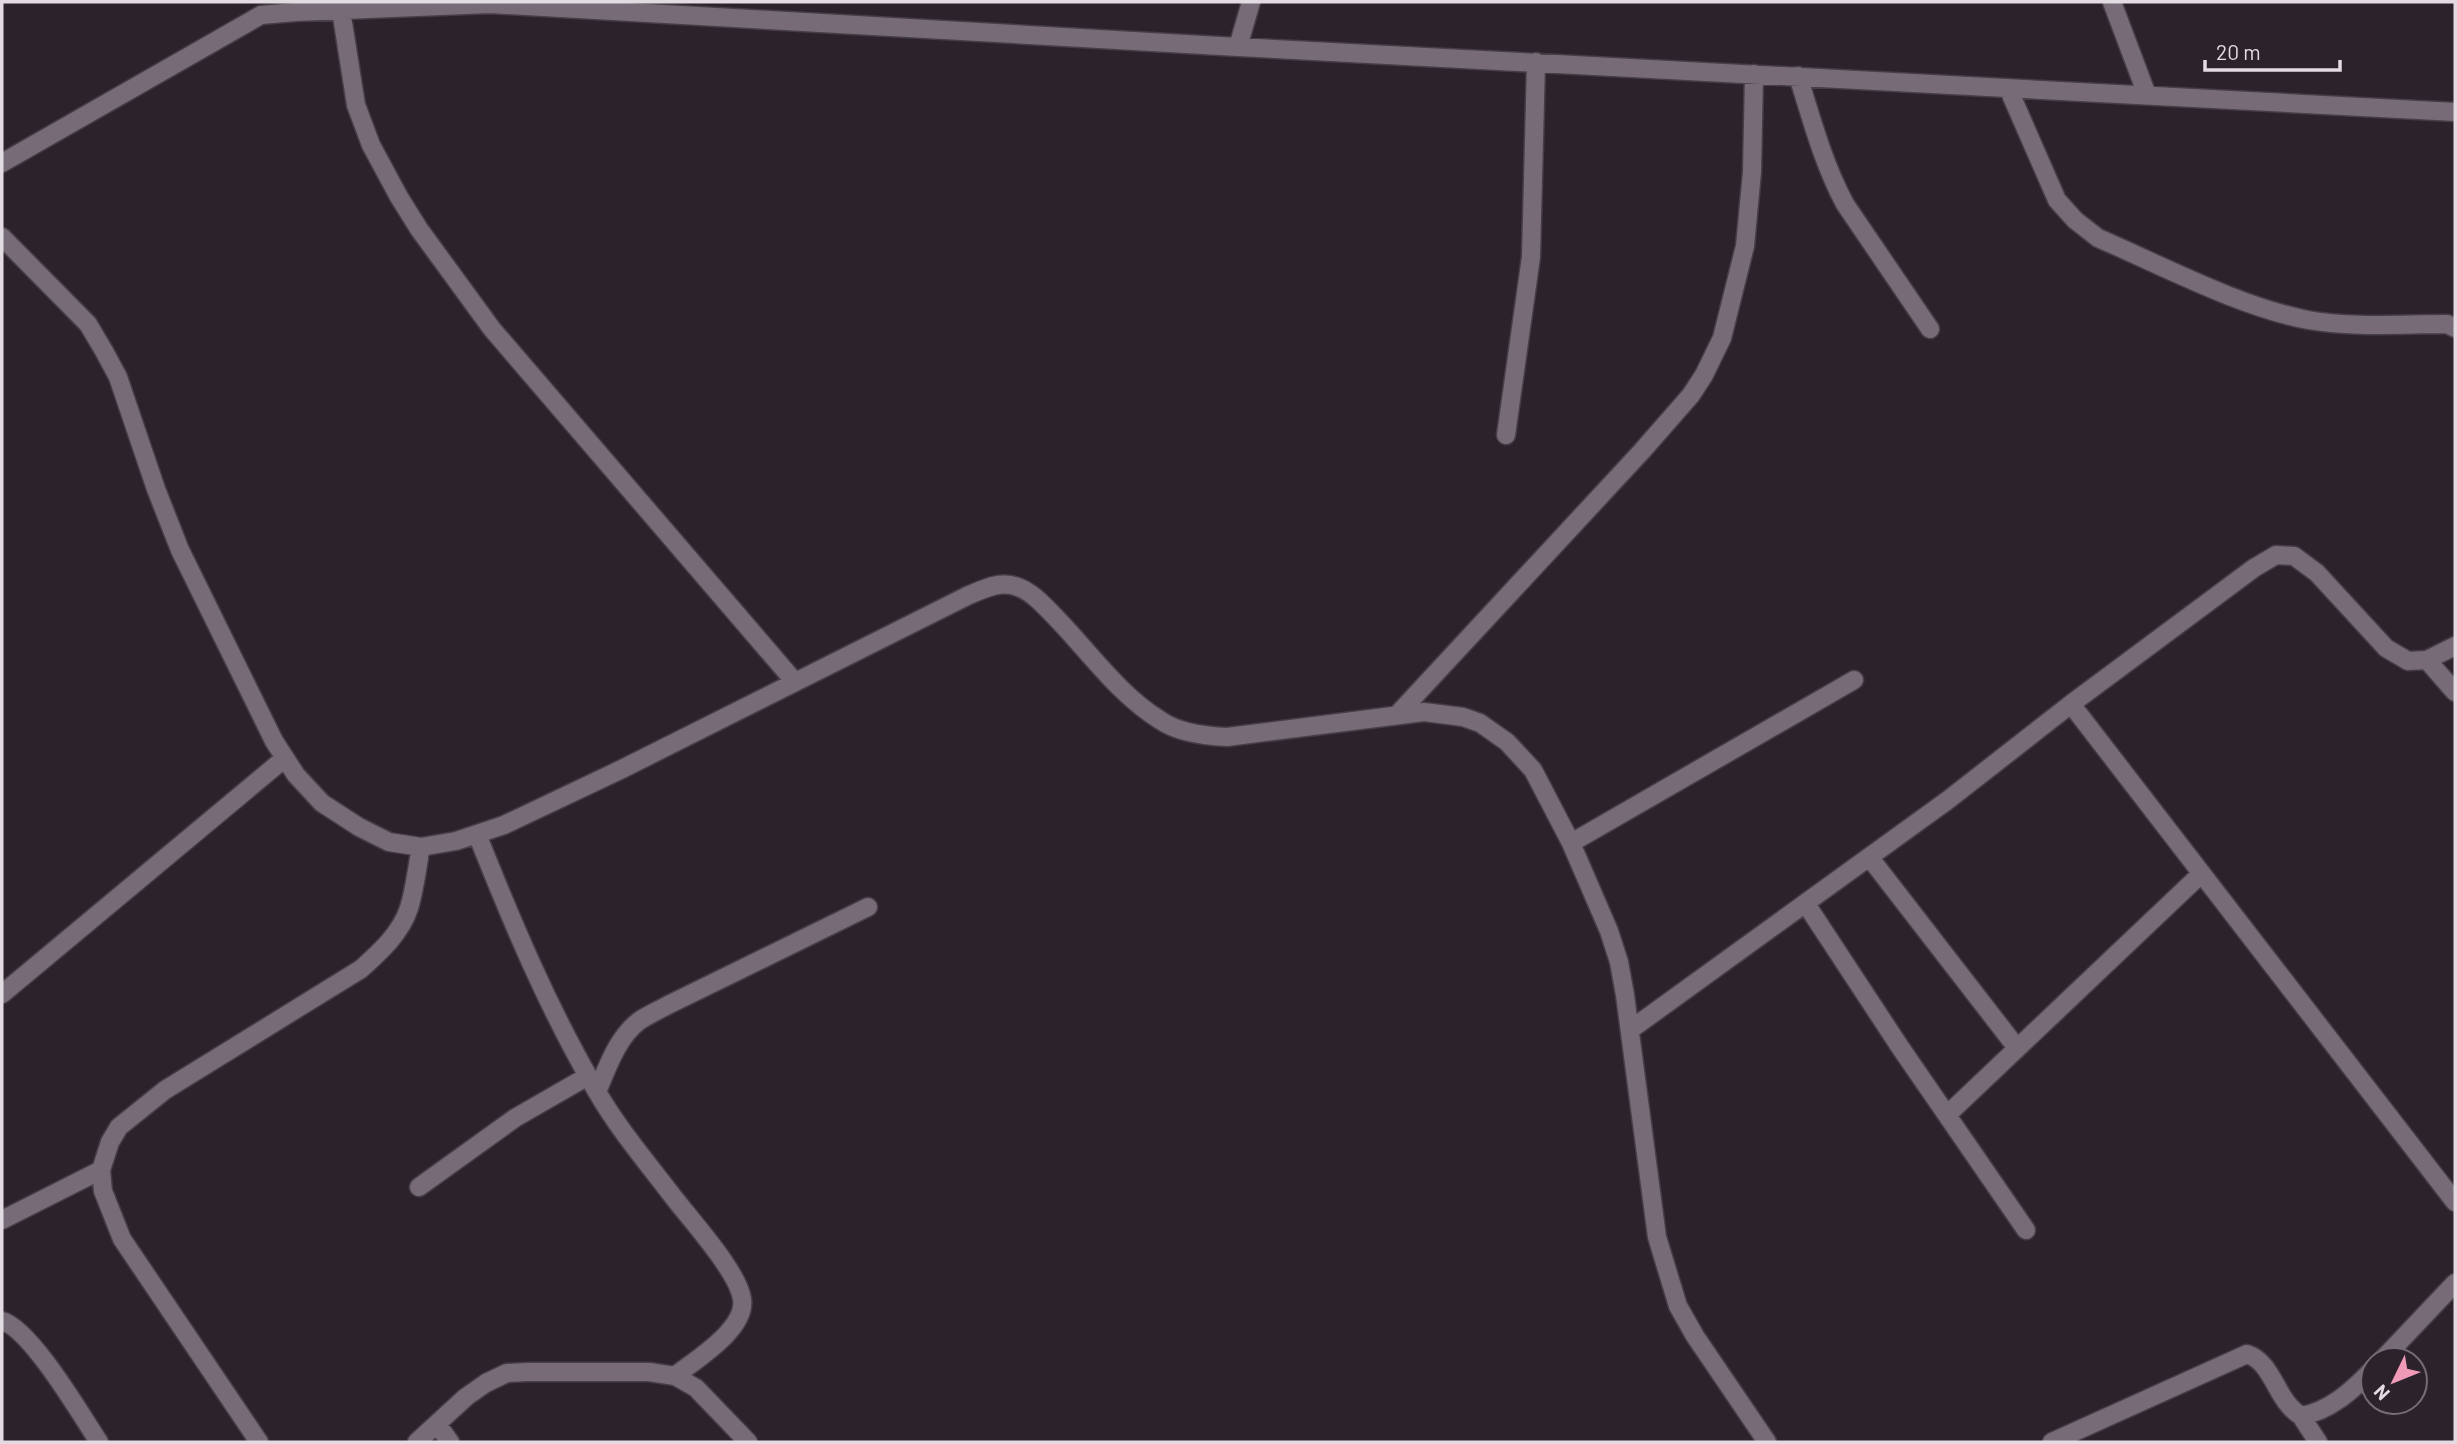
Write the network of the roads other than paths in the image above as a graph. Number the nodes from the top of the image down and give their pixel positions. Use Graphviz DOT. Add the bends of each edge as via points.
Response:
graph roads {
  1 [pos="1251,2"];
  2 [pos="2112,2"];
  3 [pos="600,6"];
  4 [pos="259,9"];
  5 [pos="341,10"];
  6 [pos="1238,47"];
  7 [pos="1536,62"];
  8 [pos="1754,74"];
  9 [pos="1798,76"];
  10 [pos="2008,88"];
  11 [pos="2147,95"];
  12 [pos="2455,112"];
  13 [pos="2,163"];
  14 [pos="2,237"];
  15 [pos="2455,328"];
  16 [pos="1930,329"];
  17 [pos="1506,435"];
  18 [pos="2455,646"];
  19 [pos="2427,660"];
  20 [pos="1854,680"];
  21 [pos="795,682"];
  22 [pos="2455,692"];
  23 [pos="2071,704"];
  24 [pos="1397,715"];
  25 [pos="285,758"];
  26 [pos="477,834"];
  27 [pos="1571,843"];
  28 [pos="421,847"];
  29 [pos="1870,858"];
  30 [pos="2201,874"];
  31 [pos="1806,904"];
  32 [pos="868,908"];
  33 [pos="2,994"];
  34 [pos="1630,1030"];
  35 [pos="2017,1048"];
  36 [pos="593,1084"];
  37 [pos="1947,1115"];
  38 [pos="101,1170"];
  39 [pos="419,1187"];
  40 [pos="2455,1202"];
  41 [pos="2,1220"];
  42 [pos="2026,1230"];
  43 [pos="2455,1283"];
  44 [pos="2,1321"];
  45 [pos="2395,1346"];
  46 [pos="675,1376"];
  47 [pos="2359,1384"];
  48 [pos="2301,1416"];
  49 [pos="437,1424"];
  50 [pos="99,1442"];
  51 [pos="259,1442"];
  52 [pos="416,1442"];
  53 [pos="450,1442"];
  54 [pos="748,1442"];
  55 [pos="1767,1442"];
  56 [pos="2052,1442"];
  57 [pos="2318,1442"];
  1 -- 6 [label="street"];
  2 -- 11 [label="street"];
  3 -- 5 [label="street" via="490,4"];
  3 -- 6 [label="street"];
  4 -- 5 [label="street"];
  4 -- 13 [label="street"];
  5 -- 21 [label="street" via="356,105 371,145 419,229 492,329"];
  6 -- 7 [label="street"];
  7 -- 8 [label="street"];
  7 -- 17 [label="street" via="1531,257"];
  8 -- 9 [label="street"];
  8 -- 24 [label="street" via="1745,246 1722,338 1704,375 1643,451"];
  9 -- 10 [label="street"];
  9 -- 16 [label="street" via="1835,185"];
  10 -- 11 [label="street"];
  10 -- 15 [label="street" via="2057,200 2098,239 2273,311 2309,320 2447,324"];
  11 -- 12 [label="street"];
  14 -- 25 [label="street" via="88,324 104,351 118,377 180,550"];
  18 -- 19 [label="street"];
  19 -- 22 [label="street"];
  19 -- 23 [label="street" via="2408,661 2386,648 2317,573 2294,556 2276,555"];
  20 -- 27 [label="street"];
  21 -- 24 [label="street" via="969,595 995,585 1016,586 1041,602 1129,696 1161,722 1206,736 1227,737"];
  21 -- 26 [label="street" via="622,769"];
  23 -- 29 [label="street"];
  23 -- 30 [label="street"];
  24 -- 27 [label="street" via="1424,712 1463,717 1507,742 1533,771"];
  25 -- 28 [label="street" via="322,803 389,842"];
  25 -- 33 [label="street"];
  26 -- 28 [label="street"];
  26 -- 36 [label="street" via="536,978"];
  27 -- 34 [label="street" via="1619,962"];
  28 -- 38 [label="street" via="409,909 381,951 361,970 135,1112 110,1142"];
  29 -- 31 [label="street"];
  29 -- 35 [label="street"];
  30 -- 35 [label="street"];
  30 -- 40 [label="street"];
  31 -- 34 [label="street"];
  31 -- 37 [label="street"];
  32 -- 36 [label="street" via="639,1021"];
  34 -- 55 [label="street" via="1665,1269 1695,1336"];
  35 -- 37 [label="street"];
  36 -- 39 [label="street" via="515,1118"];
  36 -- 46 [label="street" via="629,1140 726,1266 743,1300 740,1319"];
  37 -- 42 [label="street"];
  38 -- 41 [label="street"];
  38 -- 51 [label="street" via="103,1191 122,1239"];
  43 -- 45 [label="street"];
  44 -- 50 [label="street" via="23,1335 57,1377"];
  46 -- 49 [label="street" via="507,1373 466,1397"];
  46 -- 54 [label="street" via="696,1388"];
  47 -- 48 [label="street" via="2317,1413"];
  48 -- 56 [label="street" via="2289,1408 2262,1362 2247,1354"];
  48 -- 57 [label="street"];
  49 -- 52 [label="street"];
  49 -- 53 [label="street"];
}
